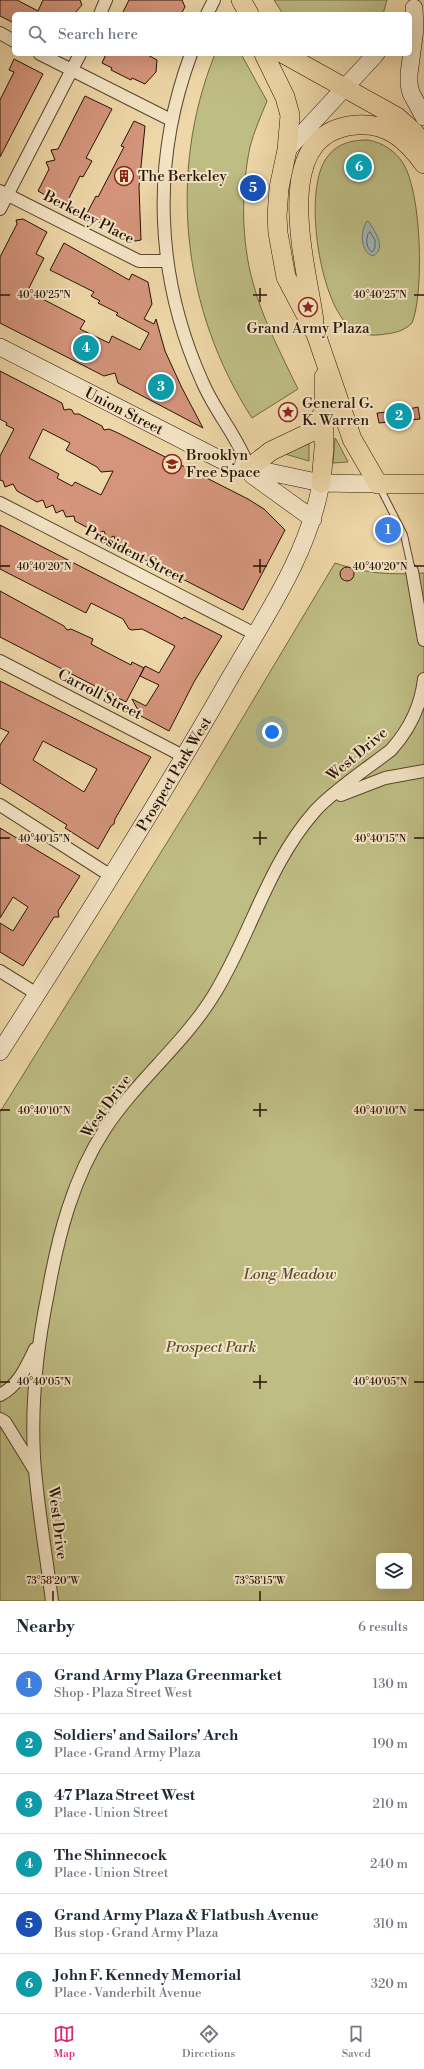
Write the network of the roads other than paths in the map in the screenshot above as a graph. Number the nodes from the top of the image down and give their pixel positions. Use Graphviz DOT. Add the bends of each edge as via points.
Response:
graph roads {
  1 [pos="106,0"];
  2 [pos="214,0"];
  3 [pos="241,0"];
  4 [pos="413,7"];
  5 [pos="101,12"];
  6 [pos="209,12"];
  7 [pos="248,12"];
  8 [pos="0,33"];
  9 [pos="12,39"];
  10 [pos="412,55"];
  11 [pos="44,56"];
  12 [pos="79,56"];
  13 [pos="189,56"];
  14 [pos="265,56"];
  15 [pos="288,56"];
  16 [pos="374,56"];
  17 [pos="412,56"];
  18 [pos="72,70"];
  19 [pos="345,88"];
  20 [pos="424,117"];
  21 [pos="171,120"];
  22 [pos="424,146"];
  23 [pos="287,150"];
  24 [pos="424,164"];
  25 [pos="4,192"];
  26 [pos="0,209"];
  27 [pos="166,261"];
  28 [pos="316,334"];
  29 [pos="0,347"];
  30 [pos="323,359"];
  31 [pos="324,412"];
  32 [pos="249,468"];
  33 [pos="321,484"];
  34 [pos="378,484"];
  35 [pos="424,484"];
  36 [pos="0,503"];
  37 [pos="313,519"];
  38 [pos="412,571"];
  39 [pos="255,634"];
  40 [pos="424,640"];
  41 [pos="0,661"];
  42 [pos="424,679"];
  43 [pos="185,757"];
  44 [pos="424,771"];
  45 [pos="0,805"];
  46 [pos="321,805"];
  47 [pos="111,876"];
  48 [pos="0,971"];
  49 [pos="36,994"];
  50 [pos="0,1052"];
  51 [pos="38,1340"];
  52 [pos="0,1395"];
  53 [pos="0,1419"];
  54 [pos="35,1472"];
  55 [pos="52,1601"];
  1 -- 5 [label="street"];
  2 -- 6 [label="street"];
  3 -- 7 [label="main road"];
  4 -- 10 [label="street" via="416,29"];
  8 -- 9 [label="street"];
  11 -- 18 [label="street"];
  12 -- 18 [label="street"];
  13 -- 21 [label="street"];
  14 -- 23 [label="main road" via="289,107"];
  15 -- 19 [label="main road"];
  16 -- 19 [label="street"];
  17 -- 20 [label="street" via="409,84"];
  18 -- 21 [label="street"];
  18 -- 25 [label="street"];
  19 -- 22 [label="main road" via="396,117 414,132"];
  19 -- 23 [label="street"];
  21 -- 27 [label="street" via="163,195"];
  23 -- 28 [label="main road" via="278,199 281,251 286,277"];
  24 -- 28 [label="main road" via="401,138 385,128 374,126 340,128 328,134 312,150 302,175 298,217"];
  25 -- 26 [label="street"];
  25 -- 27 [label="street, Berkeley Place" via="139,261"];
  27 -- 32 [label="street" via="173,299 187,346 210,398 244,453"];
  28 -- 30 [label="main road"];
  29 -- 32 [label="street, Union Street" via="227,463"];
  30 -- 31 [label="main road"];
  30 -- 34 [label="main road" via="352,439"];
  31 -- 32 [label="main road" via="312,432 271,451"];
  31 -- 33 [label="main road" via="324,466"];
  32 -- 33 [label="street, Union Street"];
  32 -- 37 [label="street" via="252,475"];
  33 -- 34 [label="street, Union Street"];
  33 -- 37 [label="street, Prospect Park West"];
  34 -- 35 [label="main road"];
  34 -- 38 [label="lane" via="404,535"];
  36 -- 39 [label="street, President Street"];
  37 -- 39 [label="street, Prospect Park West" via="298,555"];
  38 -- 40 [label="street"];
  39 -- 43 [label="street, Prospect Park West"];
  41 -- 43 [label="street, Carroll Street"];
  42 -- 46 [label="street, West Drive" via="415,713 398,742"];
  43 -- 47 [label="street, Prospect Park West"];
  44 -- 46 [label="street, West Drive" via="385,778"];
  45 -- 47 [label="street"];
  46 -- 51 [label="street, West Drive" via="303,826 279,862 212,998 122,1107 94,1149 73,1192 60,1231"];
  47 -- 49 [label="street, Prospect Park West"];
  48 -- 49 [label="street"];
  49 -- 50 [label="street, Prospect Park West"];
  51 -- 52 [label="street" via="23,1374 16,1384"];
  51 -- 54 [label="street, West Drive" via="33,1402"];
  53 -- 54 [label="street, West Drive" via="5,1422"];
  54 -- 55 [label="street, West Drive"];
}
